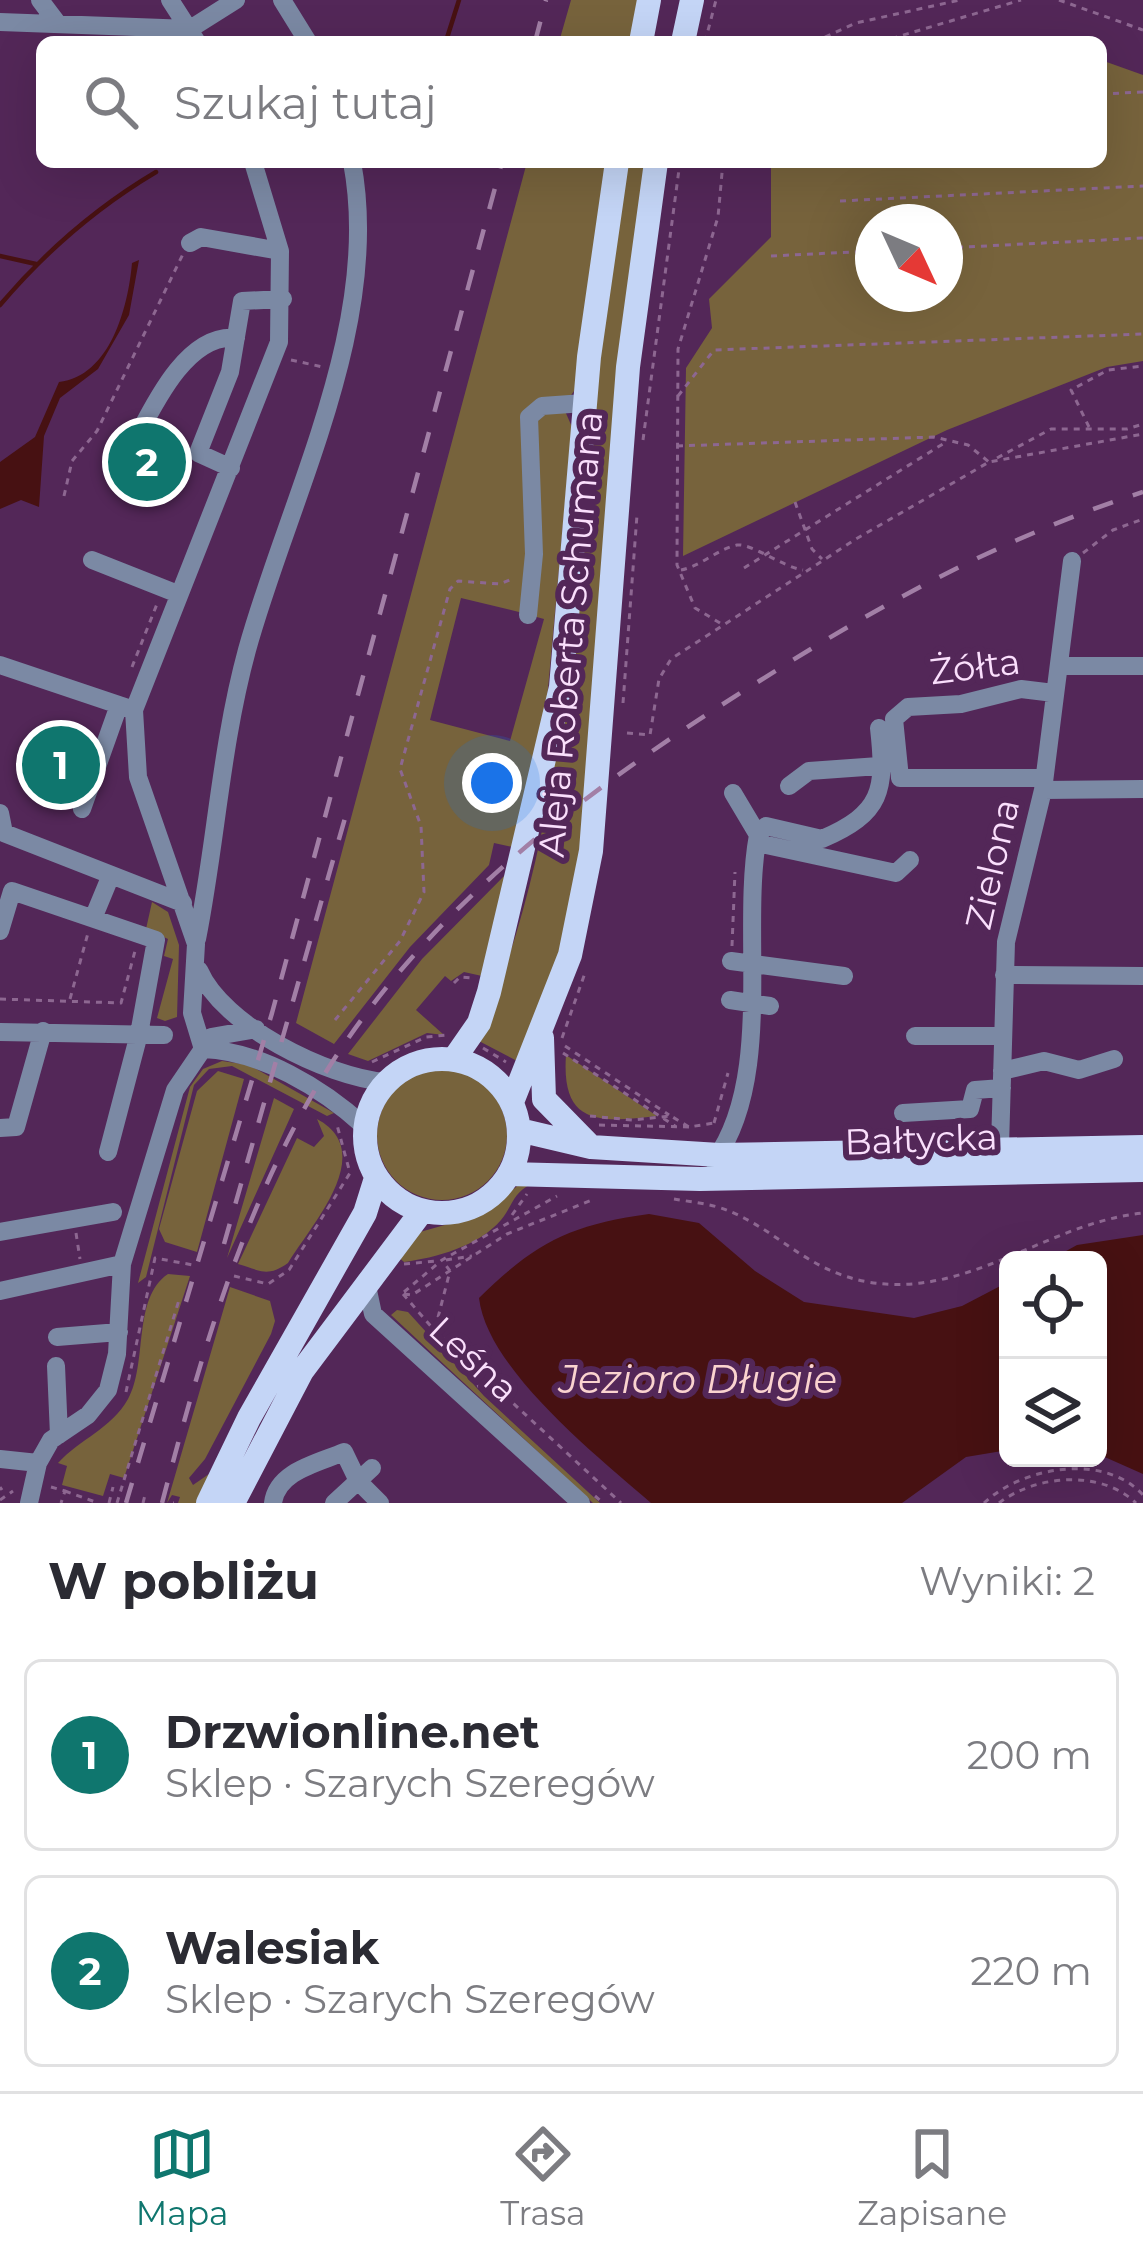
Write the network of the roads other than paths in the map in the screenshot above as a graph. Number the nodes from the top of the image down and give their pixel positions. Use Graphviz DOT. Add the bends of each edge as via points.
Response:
graph roads {
  1 [pos="40,0"];
  2 [pos="170,0"];
  3 [pos="236,0"];
  4 [pos="282,0"];
  5 [pos="649,0"];
  6 [pos="692,0"];
  7 [pos="0,22"];
  8 [pos="58,24"];
  9 [pos="194,35"];
  10 [pos="304,36"];
  11 [pos="641,36"];
  12 [pos="684,36"];
  13 [pos="255,168"];
  14 [pos="352,168"];
  15 [pos="616,168"];
  16 [pos="655,168"];
  17 [pos="190,243"];
  18 [pos="280,251"];
  19 [pos="283,299"];
  20 [pos="236,338"];
  21 [pos="584,404"];
  22 [pos="137,437"];
  23 [pos="231,467"];
  24 [pos="92,560"];
  25 [pos="1072,561"];
  26 [pos="178,594"];
  27 [pos="528,615"];
  28 [pos="0,665"];
  29 [pos="1062,666"];
  30 [pos="1143,666"];
  31 [pos="1054,692"];
  32 [pos="126,708"];
  33 [pos="879,728"];
  34 [pos="879,766"];
  35 [pos="1042,784"];
  36 [pos="789,786"];
  37 [pos="1143,789"];
  38 [pos="733,793"];
  39 [pos="82,809"];
  40 [pos="0,813"];
  41 [pos="761,833"];
  42 [pos="910,860"];
  43 [pos="111,875"];
  44 [pos="6,888"];
  45 [pos="183,903"];
  46 [pos="94,916"];
  47 [pos="0,932"];
  48 [pos="196,944"];
  49 [pos="741,962"];
  50 [pos="197,965"];
  51 [pos="844,976"];
  52 [pos="1004,976"];
  53 [pos="1143,976"];
  54 [pos="730,1000"];
  55 [pos="762,1007"];
  56 [pos="256,1029"];
  57 [pos="44,1031"];
  58 [pos="0,1032"];
  59 [pos="139,1034"];
  60 [pos="164,1036"];
  61 [pos="915,1036"];
  62 [pos="1003,1036"];
  63 [pos="549,1042"];
  64 [pos="462,1045"];
  65 [pos="203,1049"];
  66 [pos="1114,1059"];
  67 [pos="1002,1079"];
  68 [pos="386,1082"];
  69 [pos="512,1102"];
  70 [pos="903,1113"];
  71 [pos="353,1121"];
  72 [pos="0,1128"];
  73 [pos="520,1130"];
  74 [pos="1000,1146"];
  75 [pos="591,1147"];
  76 [pos="1143,1147"];
  77 [pos="108,1152"];
  78 [pos="719,1154"];
  79 [pos="1143,1170"];
  80 [pos="975,1173"];
  81 [pos="509,1174"];
  82 [pos="376,1178"];
  83 [pos="700,1179"];
  84 [pos="422,1211"];
  85 [pos="113,1212"];
  86 [pos="0,1232"];
  87 [pos="122,1264"];
  88 [pos="366,1281"];
  89 [pos="0,1291"];
  90 [pos="373,1314"];
  91 [pos="119,1332"];
  92 [pos="327,1334"];
  93 [pos="58,1336"];
  94 [pos="56,1366"];
  95 [pos="59,1435"];
  96 [pos="0,1459"];
  97 [pos="38,1463"];
  98 [pos="365,1475"];
  99 [pos="29,1503"];
  100 [pos="208,1503"];
  101 [pos="233,1503"];
  102 [pos="273,1503"];
  103 [pos="334,1503"];
  104 [pos="380,1503"];
  105 [pos="581,1503"];
  1 -- 8 [label="street"];
  2 -- 9 [label="street"];
  3 -- 9 [label="street"];
  4 -- 10 [label="street"];
  5 -- 11 [label="main road"];
  6 -- 12 [label="main road"];
  7 -- 8 [label="street"];
  8 -- 9 [label="street"];
  13 -- 18 [label="street"];
  14 -- 48 [label="street" via="355,253 336,369 232,712"];
  15 -- 21 [label="main road, Aleja Roberta Schumana"];
  16 -- 63 [label="main road, Aleja Roberta Schumana" via="628,368 591,851"];
  17 -- 18 [label="street" via="201,237"];
  18 -- 19 [label="street"];
  19 -- 20 [label="street" via="242,301"];
  19 -- 23 [label="street" via="274,357"];
  20 -- 22 [label="street" via="203,344 158,397"];
  20 -- 23 [label="street" via="198,453"];
  21 -- 27 [label="street" via="542,406 529,417"];
  21 -- 64 [label="main road, Aleja Roberta Schumana" via="553,729 489,992"];
  23 -- 26 [label="street"];
  24 -- 26 [label="street"];
  25 -- 29 [label="street, Zielona"];
  26 -- 32 [label="street"];
  28 -- 32 [label="street"];
  29 -- 30 [label="street"];
  29 -- 31 [label="street, Zielona"];
  31 -- 35 [label="street, Zielona"];
  31 -- 35 [label="street, Żółta" via="1021,688 908,707 894,719 900,778"];
  32 -- 39 [label="street"];
  32 -- 45 [label="street" via="138,777"];
  33 -- 34 [label="street"];
  34 -- 36 [label="street" via="809,771"];
  34 -- 41 [label="street" via="879,799 854,825 822,839"];
  35 -- 37 [label="street"];
  35 -- 52 [label="street, Zielona"];
  38 -- 41 [label="street"];
  40 -- 43 [label="street" via="4,833"];
  41 -- 42 [label="street" via="896,873"];
  41 -- 49 [label="street"];
  43 -- 45 [label="street"];
  43 -- 46 [label="street"];
  44 -- 46 [label="street"];
  44 -- 47 [label="street"];
  45 -- 48 [label="street"];
  46 -- 59 [label="street" via="113,930 156,940"];
  48 -- 50 [label="street"];
  49 -- 51 [label="street"];
  49 -- 55 [label="street"];
  50 -- 56 [label="street" via="214,998"];
  50 -- 65 [label="street" via="192,1013"];
  52 -- 53 [label="street"];
  52 -- 62 [label="street, Zielona"];
  54 -- 55 [label="street"];
  55 -- 78 [label="street" via="737,1118"];
  56 -- 65 [label="street" via="220,1032"];
  56 -- 68 [label="street" via="342,1076"];
  57 -- 58 [label="street"];
  57 -- 59 [label="street"];
  57 -- 72 [label="street" via="16,1127"];
  59 -- 60 [label="street"];
  59 -- 77 [label="street"];
  61 -- 62 [label="street"];
  62 -- 67 [label="street, Zielona"];
  63 -- 69 [label="main road, Aleja Roberta Schumana"];
  63 -- 75 [label="main road" via="544,1099"];
  64 -- 68 [label="main road"];
  64 -- 69 [label="main road"];
  65 -- 71 [label="street" via="256,1059 337,1102"];
  65 -- 87 [label="street" via="176,1090"];
  66 -- 67 [label="street" via="1079,1070 1044,1061"];
  67 -- 70 [label="street" via="975,1090 970,1109"];
  67 -- 74 [label="street, Zielona"];
  68 -- 71 [label="main road"];
  69 -- 73 [label="main road"];
  71 -- 82 [label="main road"];
  73 -- 75 [label="main road, Bałtycka"];
  73 -- 81 [label="main road"];
  74 -- 76 [label="main road, Bałtycka"];
  74 -- 78 [label="main road, Bałtycka"];
  74 -- 80 [label="street"];
  75 -- 78 [label="main road, Bałtycka"];
  78 -- 83 [label="street"];
  79 -- 80 [label="main road, Bałtycka"];
  80 -- 83 [label="main road, Bałtycka"];
  81 -- 83 [label="main road, Bałtycka"];
  81 -- 84 [label="main road" via="463,1211"];
  82 -- 84 [label="main road"];
  82 -- 100 [label="main road" via="359,1225"];
  84 -- 88 [label="main road"];
  85 -- 86 [label="street"];
  87 -- 89 [label="street"];
  87 -- 91 [label="street"];
  88 -- 90 [label="street, Leśna"];
  88 -- 92 [label="main road"];
  90 -- 92 [label="street, Leśna"];
  90 -- 105 [label="street, Leśna"];
  91 -- 93 [label="street"];
  91 -- 95 [label="street" via="103,1399"];
  92 -- 101 [label="main road" via="273,1418"];
  94 -- 95 [label="street"];
  95 -- 97 [label="street"];
  96 -- 97 [label="street"];
  97 -- 99 [label="street"];
  98 -- 102 [label="street" via="344,1452 296,1472"];
  98 -- 103 [label="street"];
  98 -- 104 [label="street"];
}
